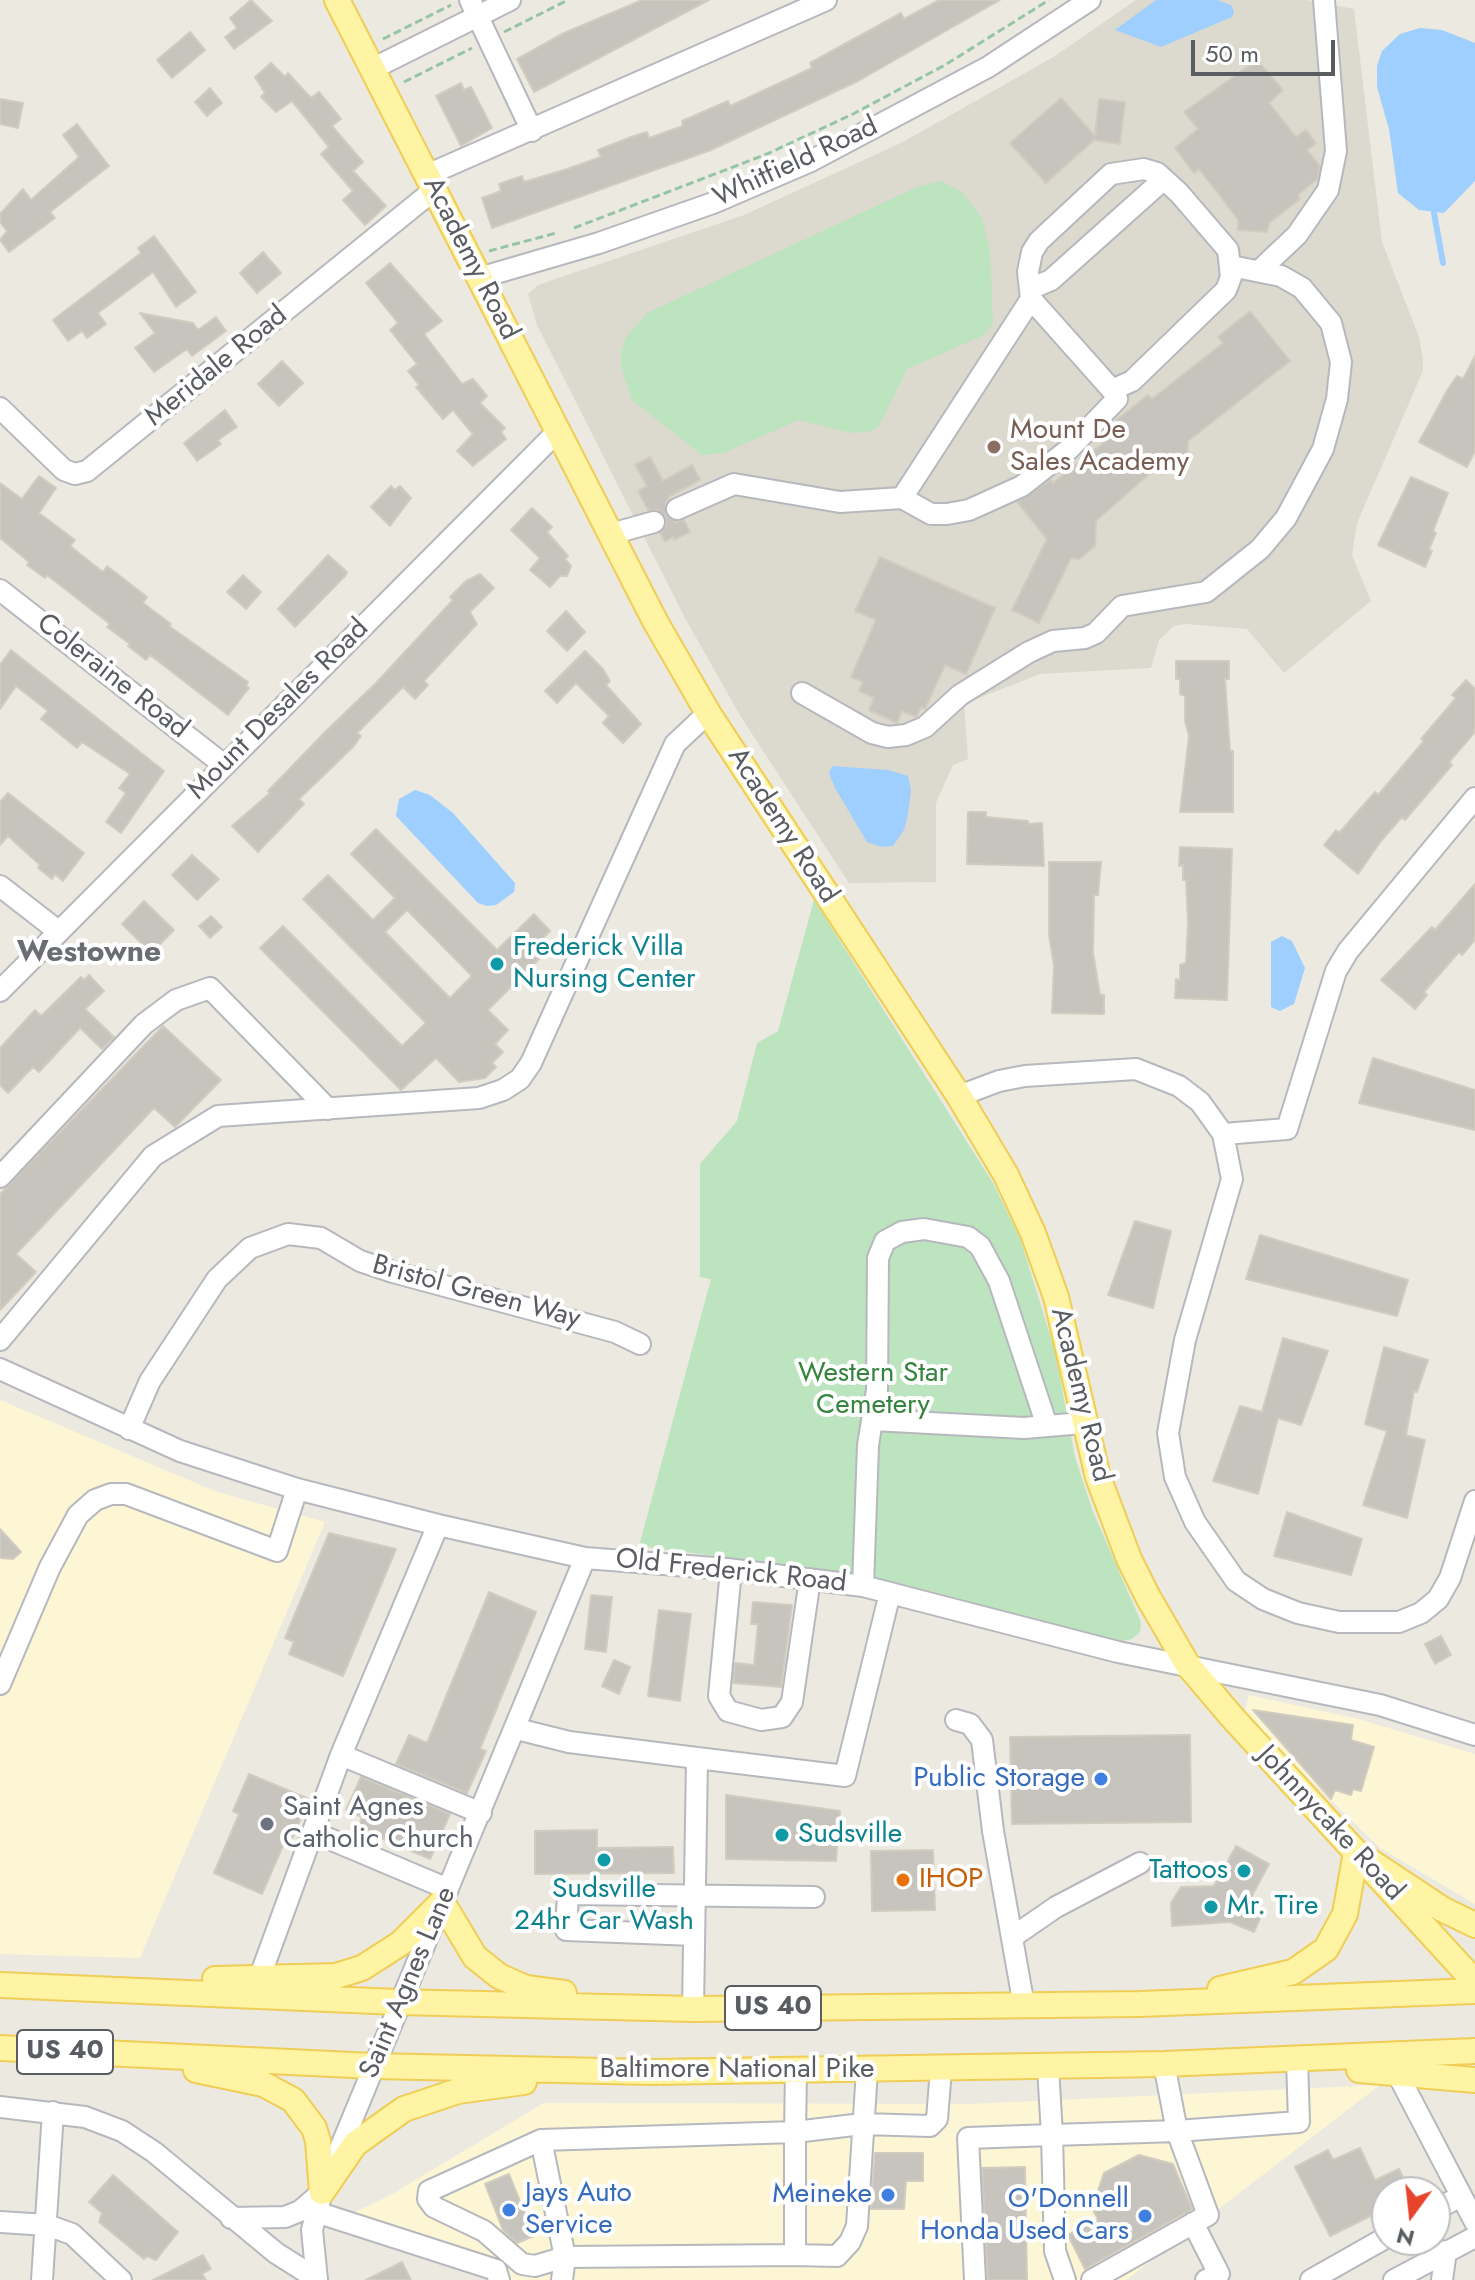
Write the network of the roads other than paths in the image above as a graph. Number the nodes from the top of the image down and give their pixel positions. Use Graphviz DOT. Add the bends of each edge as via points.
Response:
graph roads {
  1 [pos="337,0"];
  2 [pos="510,0"];
  3 [pos="826,0"];
  4 [pos="1090,0"];
  5 [pos="1324,0"];
  6 [pos="474,8"];
  7 [pos="372,69"];
  8 [pos="532,131"];
  9 [pos="1164,179"];
  10 [pos="430,182"];
  11 [pos="1231,266"];
  12 [pos="1260,270"];
  13 [pos="479,278"];
  14 [pos="1030,294"];
  15 [pos="1112,390"];
  16 [pos="0,408"];
  17 [pos="559,430"];
  18 [pos="902,498"];
  19 [pos="677,509"];
  20 [pos="654,522"];
  21 [pos="611,534"];
  22 [pos="0,590"];
  23 [pos="802,693"];
  24 [pos="708,713"];
  25 [pos="224,765"];
  26 [pos="1475,798"];
  27 [pos="0,886"];
  28 [pos="58,931"];
  29 [pos="0,991"];
  30 [pos="959,1096"];
  31 [pos="328,1109"];
  32 [pos="1223,1134"];
  33 [pos="0,1177"];
  34 [pos="0,1338"];
  35 [pos="640,1344"];
  36 [pos="0,1369"];
  37 [pos="873,1420"];
  38 [pos="1083,1423"];
  39 [pos="1047,1426"];
  40 [pos="129,1429"];
  41 [pos="297,1489"];
  42 [pos="1475,1501"];
  43 [pos="438,1525"];
  44 [pos="585,1558"];
  45 [pos="731,1570"];
  46 [pos="810,1579"];
  47 [pos="863,1586"];
  48 [pos="890,1593"];
  49 [pos="1187,1664"];
  50 [pos="0,1684"];
  51 [pos="956,1720"];
  52 [pos="517,1729"];
  53 [pos="1475,1735"];
  54 [pos="341,1755"];
  55 [pos="697,1758"];
  56 [pos="481,1813"];
  57 [pos="313,1832"];
  58 [pos="1356,1852"];
  59 [pos="1140,1863"];
  60 [pos="445,1896"];
  61 [pos="695,1896"];
  62 [pos="814,1897"];
  63 [pos="1475,1925"];
  64 [pos="694,1935"];
  65 [pos="1014,1936"];
  66 [pos="259,1979"];
  67 [pos="1475,1982"];
  68 [pos="7,1986"];
  69 [pos="1475,1991"];
  70 [pos="398,2002"];
  71 [pos="1147,2003"];
  72 [pos="1024,2006"];
  73 [pos="653,2008"];
  74 [pos="693,2009"];
  75 [pos="0,2048"];
  76 [pos="1475,2051"];
  77 [pos="130,2056"];
  78 [pos="1297,2063"];
  79 [pos="1164,2064"];
  80 [pos="373,2066"];
  81 [pos="1048,2067"];
  82 [pos="941,2069"];
  83 [pos="867,2070"];
  84 [pos="796,2071"];
  85 [pos="1396,2071"];
  86 [pos="651,2072"];
  87 [pos="1475,2080"];
  88 [pos="0,2107"];
  89 [pos="53,2112"];
  90 [pos="862,2124"];
  91 [pos="1177,2131"];
  92 [pos="795,2132"];
  93 [pos="1052,2135"];
  94 [pos="541,2140"];
  95 [pos="1461,2196"];
  96 [pos="1451,2201"];
  97 [pos="319,2202"];
  98 [pos="231,2218"];
  99 [pos="1201,2219"];
  100 [pos="0,2222"];
  101 [pos="1475,2222"];
  102 [pos="47,2225"];
  103 [pos="1475,2237"];
  104 [pos="1371,2246"];
  105 [pos="1451,2249"];
  106 [pos="795,2255"];
  107 [pos="1437,2256"];
  108 [pos="1445,2256"];
  109 [pos="565,2257"];
  110 [pos="1216,2278"];
  111 [pos="42,2280"];
  112 [pos="121,2280"];
  113 [pos="317,2280"];
  114 [pos="499,2280"];
  115 [pos="562,2280"];
  116 [pos="975,2280"];
  117 [pos="1065,2280"];
  118 [pos="1092,2280"];
  119 [pos="1311,2280"];
  120 [pos="1394,2280"];
  121 [pos="1442,2280"];
  1 -- 7 [label="main road, Academy Road"];
  2 -- 6 [label="street"];
  3 -- 8 [label="street, Meridale Road"];
  4 -- 13 [label="street, Whitfield Road" via="988,67 811,161 713,203"];
  5 -- 12 [label="street" via="1336,151 1328,190 1297,235"];
  6 -- 7 [label="street"];
  6 -- 8 [label="street"];
  7 -- 10 [label="main road, Academy Road"];
  8 -- 10 [label="street, Meridale Road"];
  9 -- 11 [label="street" via="1228,250"];
  9 -- 14 [label="street"];
  9 -- 14 [label="street" via="1144,169 1111,174 1039,241 1032,252"];
  10 -- 13 [label="main road, Academy Road"];
  10 -- 16 [label="street, Meridale Road" via="87,471 64,470"];
  11 -- 12 [label="street"];
  11 -- 15 [label="street" via="1226,290 1132,381"];
  12 -- 23 [label="street" via="1281,276 1316,302 1331,323 1341,362 1323,449 1292,508 1260,549 1206,592 1122,606 1096,633 1053,641 1029,652 906,735 872,733"];
  13 -- 17 [label="main road, Academy Road"];
  14 -- 15 [label="street"];
  14 -- 18 [label="street"];
  15 -- 18 [label="street" via="1117,399 1069,449 1022,486 947,514 931,514"];
  17 -- 21 [label="main road, Academy Road"];
  17 -- 25 [label="street, Mount Desales Road"];
  18 -- 19 [label="street" via="840,502 734,484"];
  20 -- 21 [label="street"];
  21 -- 24 [label="main road, Academy Road"];
  22 -- 25 [label="street, Coleraine Road"];
  24 -- 30 [label="main road, Academy Road"];
  24 -- 31 [label="street" via="675,744 520,1079 479,1098"];
  25 -- 28 [label="street, Mount Desales Road"];
  26 -- 32 [label="street" via="1336,971 1287,1129"];
  27 -- 28 [label="street"];
  28 -- 29 [label="street, Mount Desales Road"];
  30 -- 32 [label="street" via="1025,1076 1136,1069 1179,1086 1200,1102"];
  30 -- 38 [label="main road, Academy Road" via="1033,1233 1056,1297"];
  31 -- 33 [label="street" via="210,988 176,1000 144,1024"];
  31 -- 34 [label="street" via="218,1116 153,1156"];
  32 -- 42 [label="street" via="1232,1179 1185,1340 1168,1433 1175,1477 1215,1555 1236,1581 1298,1613 1339,1622 1399,1622 1438,1599"];
  35 -- 40 [label="street, Bristol Green Way" via="615,1332 382,1269 321,1238 288,1234 250,1248 217,1279 150,1381"];
  36 -- 40 [label="street, Old Frederick Road"];
  37 -- 39 [label="street"];
  37 -- 39 [label="street" via="878,1258 885,1241 924,1229 968,1237 991,1262"];
  37 -- 47 [label="street"];
  38 -- 39 [label="street"];
  38 -- 49 [label="main road, Academy Road" via="1129,1559"];
  40 -- 41 [label="street, Old Frederick Road"];
  41 -- 43 [label="street, Old Frederick Road"];
  41 -- 50 [label="street" via="277,1551 126,1494 95,1500 78,1515 50,1567"];
  43 -- 44 [label="street, Old Frederick Road"];
  43 -- 54 [label="street"];
  44 -- 45 [label="street, Old Frederick Road"];
  44 -- 52 [label="street, Saint Agnes Lane"];
  45 -- 46 [label="street, Old Frederick Road"];
  45 -- 46 [label="street" via="719,1696 728,1711 761,1720 782,1717 792,1702"];
  46 -- 47 [label="street, Old Frederick Road"];
  47 -- 48 [label="street, Old Frederick Road"];
  48 -- 49 [label="street, Old Frederick Road" via="1118,1652"];
  48 -- 55 [label="street" via="845,1776"];
  49 -- 53 [label="street, Old Frederick Road" via="1380,1705"];
  49 -- 58 [label="main road, Johnnycake Road"];
  51 -- 65 [label="street" via="970,1724 982,1740"];
  52 -- 55 [label="street" via="569,1742"];
  52 -- 56 [label="street, Saint Agnes Lane"];
  54 -- 56 [label="street"];
  54 -- 57 [label="street"];
  55 -- 61 [label="street"];
  56 -- 60 [label="street, Saint Agnes Lane"];
  57 -- 60 [label="street"];
  57 -- 66 [label="street"];
  58 -- 63 [label="main road"];
  58 -- 67 [label="main road, Johnnycake Road"];
  58 -- 71 [label="main road" via="1345,1914 1313,1961 1264,1980"];
  59 -- 65 [label="street" via="1056,1907"];
  60 -- 66 [label="main road" via="401,1943 362,1968 336,1976"];
  60 -- 70 [label="street, Saint Agnes Lane"];
  60 -- 73 [label="main road" via="475,1957 499,1976 526,1988"];
  61 -- 62 [label="street"];
  61 -- 64 [label="street"];
  61 -- 64 [label="street" via="568,1894 566,1930"];
  64 -- 74 [label="street"];
  65 -- 72 [label="street"];
  66 -- 68 [label="main road"];
  68 -- 70 [label="main road, US 40"];
  69 -- 71 [label="main road, US 40"];
  70 -- 73 [label="main road, US 40"];
  70 -- 80 [label="street, Saint Agnes Lane"];
  71 -- 72 [label="main road, US 40"];
  72 -- 74 [label="main road, US 40"];
  73 -- 74 [label="main road, US 40"];
  75 -- 77 [label="main road, Baltimore National Pike / US 40"];
  76 -- 78 [label="main road"];
  77 -- 80 [label="main road, Baltimore National Pike / US 40"];
  77 -- 97 [label="main road" via="263,2084 293,2100 318,2141"];
  78 -- 79 [label="main road, Baltimore National Pike"];
  78 -- 85 [label="main road"];
  78 -- 91 [label="street" via="1299,2122"];
  79 -- 81 [label="main road, Baltimore National Pike / US 40"];
  79 -- 91 [label="street"];
  80 -- 86 [label="main road, Baltimore National Pike / US 40"];
  80 -- 97 [label="street, Saint Agnes Lane"];
  81 -- 82 [label="main road, Baltimore National Pike / US 40"];
  81 -- 93 [label="street"];
  82 -- 83 [label="main road, Baltimore National Pike / US 40"];
  82 -- 90 [label="street" via="937,2119 930,2126"];
  83 -- 84 [label="main road, Baltimore National Pike / US 40"];
  83 -- 90 [label="street"];
  84 -- 86 [label="main road, Baltimore National Pike / US 40"];
  84 -- 92 [label="street"];
  85 -- 87 [label="main road"];
  85 -- 95 [label="street"];
  86 -- 97 [label="main road" via="505,2083 430,2098 404,2109 355,2144"];
  88 -- 89 [label="street"];
  89 -- 98 [label="street" via="106,2123 139,2141"];
  89 -- 102 [label="street"];
  90 -- 92 [label="street"];
  90 -- 106 [label="street" via="857,2226 850,2242 837,2256"];
  91 -- 93 [label="street"];
  91 -- 99 [label="street"];
  92 -- 94 [label="street"];
  92 -- 106 [label="street"];
  93 -- 116 [label="street" via="968,2138"];
  93 -- 117 [label="street" via="1055,2251"];
  94 -- 109 [label="street"];
  94 -- 109 [label="street" via="429,2191 428,2199 484,2231 522,2264 535,2266"];
  95 -- 96 [label="street"];
  95 -- 101 [label="street"];
  97 -- 98 [label="street" via="285,2217"];
  97 -- 113 [label="street, Saint Agnes Lane" via="312,2230"];
  97 -- 114 [label="street" via="496,2270"];
  98 -- 113 [label="street"];
  99 -- 110 [label="street"];
  99 -- 118 [label="street"];
  100 -- 102 [label="street"];
  102 -- 111 [label="street"];
  102 -- 112 [label="street" via="72,2234"];
  103 -- 105 [label="street"];
  104 -- 119 [label="street"];
  106 -- 109 [label="street"];
  107 -- 120 [label="street"];
  108 -- 121 [label="street"];
  109 -- 115 [label="street"];
}
